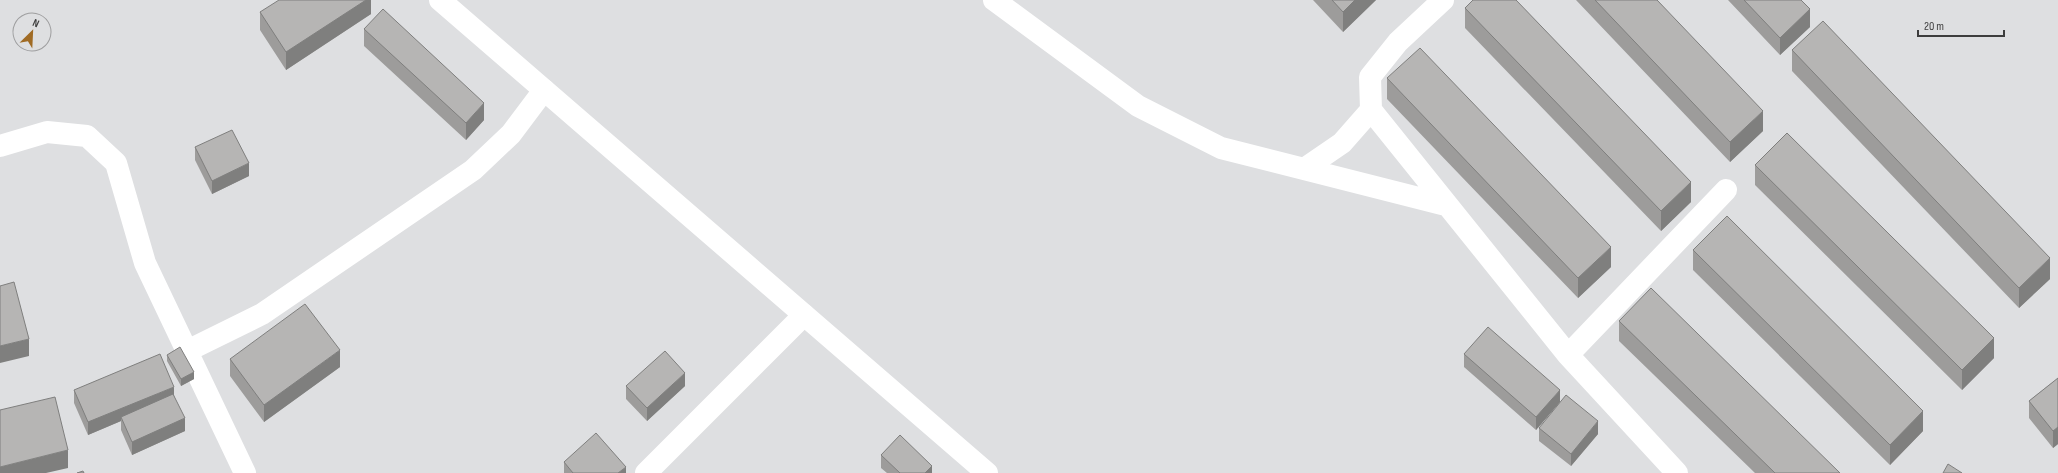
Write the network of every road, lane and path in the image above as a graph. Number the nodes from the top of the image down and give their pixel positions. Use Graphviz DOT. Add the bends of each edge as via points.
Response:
graph roads {
  1 [pos="440,0"];
  2 [pos="994,0"];
  3 [pos="1443,0"];
  4 [pos="544,90"];
  5 [pos="1371,110"];
  6 [pos="0,146"];
  7 [pos="1304,169"];
  8 [pos="1726,190"];
  9 [pos="1446,205"];
  10 [pos="804,315"];
  11 [pos="187,350"];
  12 [pos="1568,356"];
  13 [pos="245,473"];
  14 [pos="646,473"];
  15 [pos="987,473"];
  16 [pos="1677,473"];
  1 -- 4 [label="street"];
  2 -- 7 [label="street" via="1138,106 1221,148"];
  3 -- 5 [label="street" via="1398,42 1370,77"];
  4 -- 10 [label="street"];
  4 -- 11 [label="street" via="511,134 473,170 262,314"];
  5 -- 7 [label="street" via="1342,143"];
  5 -- 9 [label="street"];
  6 -- 11 [label="street" via="47,132 87,136 116,163 146,263"];
  7 -- 9 [label="street"];
  8 -- 12 [label="street"];
  9 -- 12 [label="street"];
  10 -- 14 [label="street"];
  10 -- 15 [label="street"];
  11 -- 13 [label="street"];
  12 -- 16 [label="street"];
}
